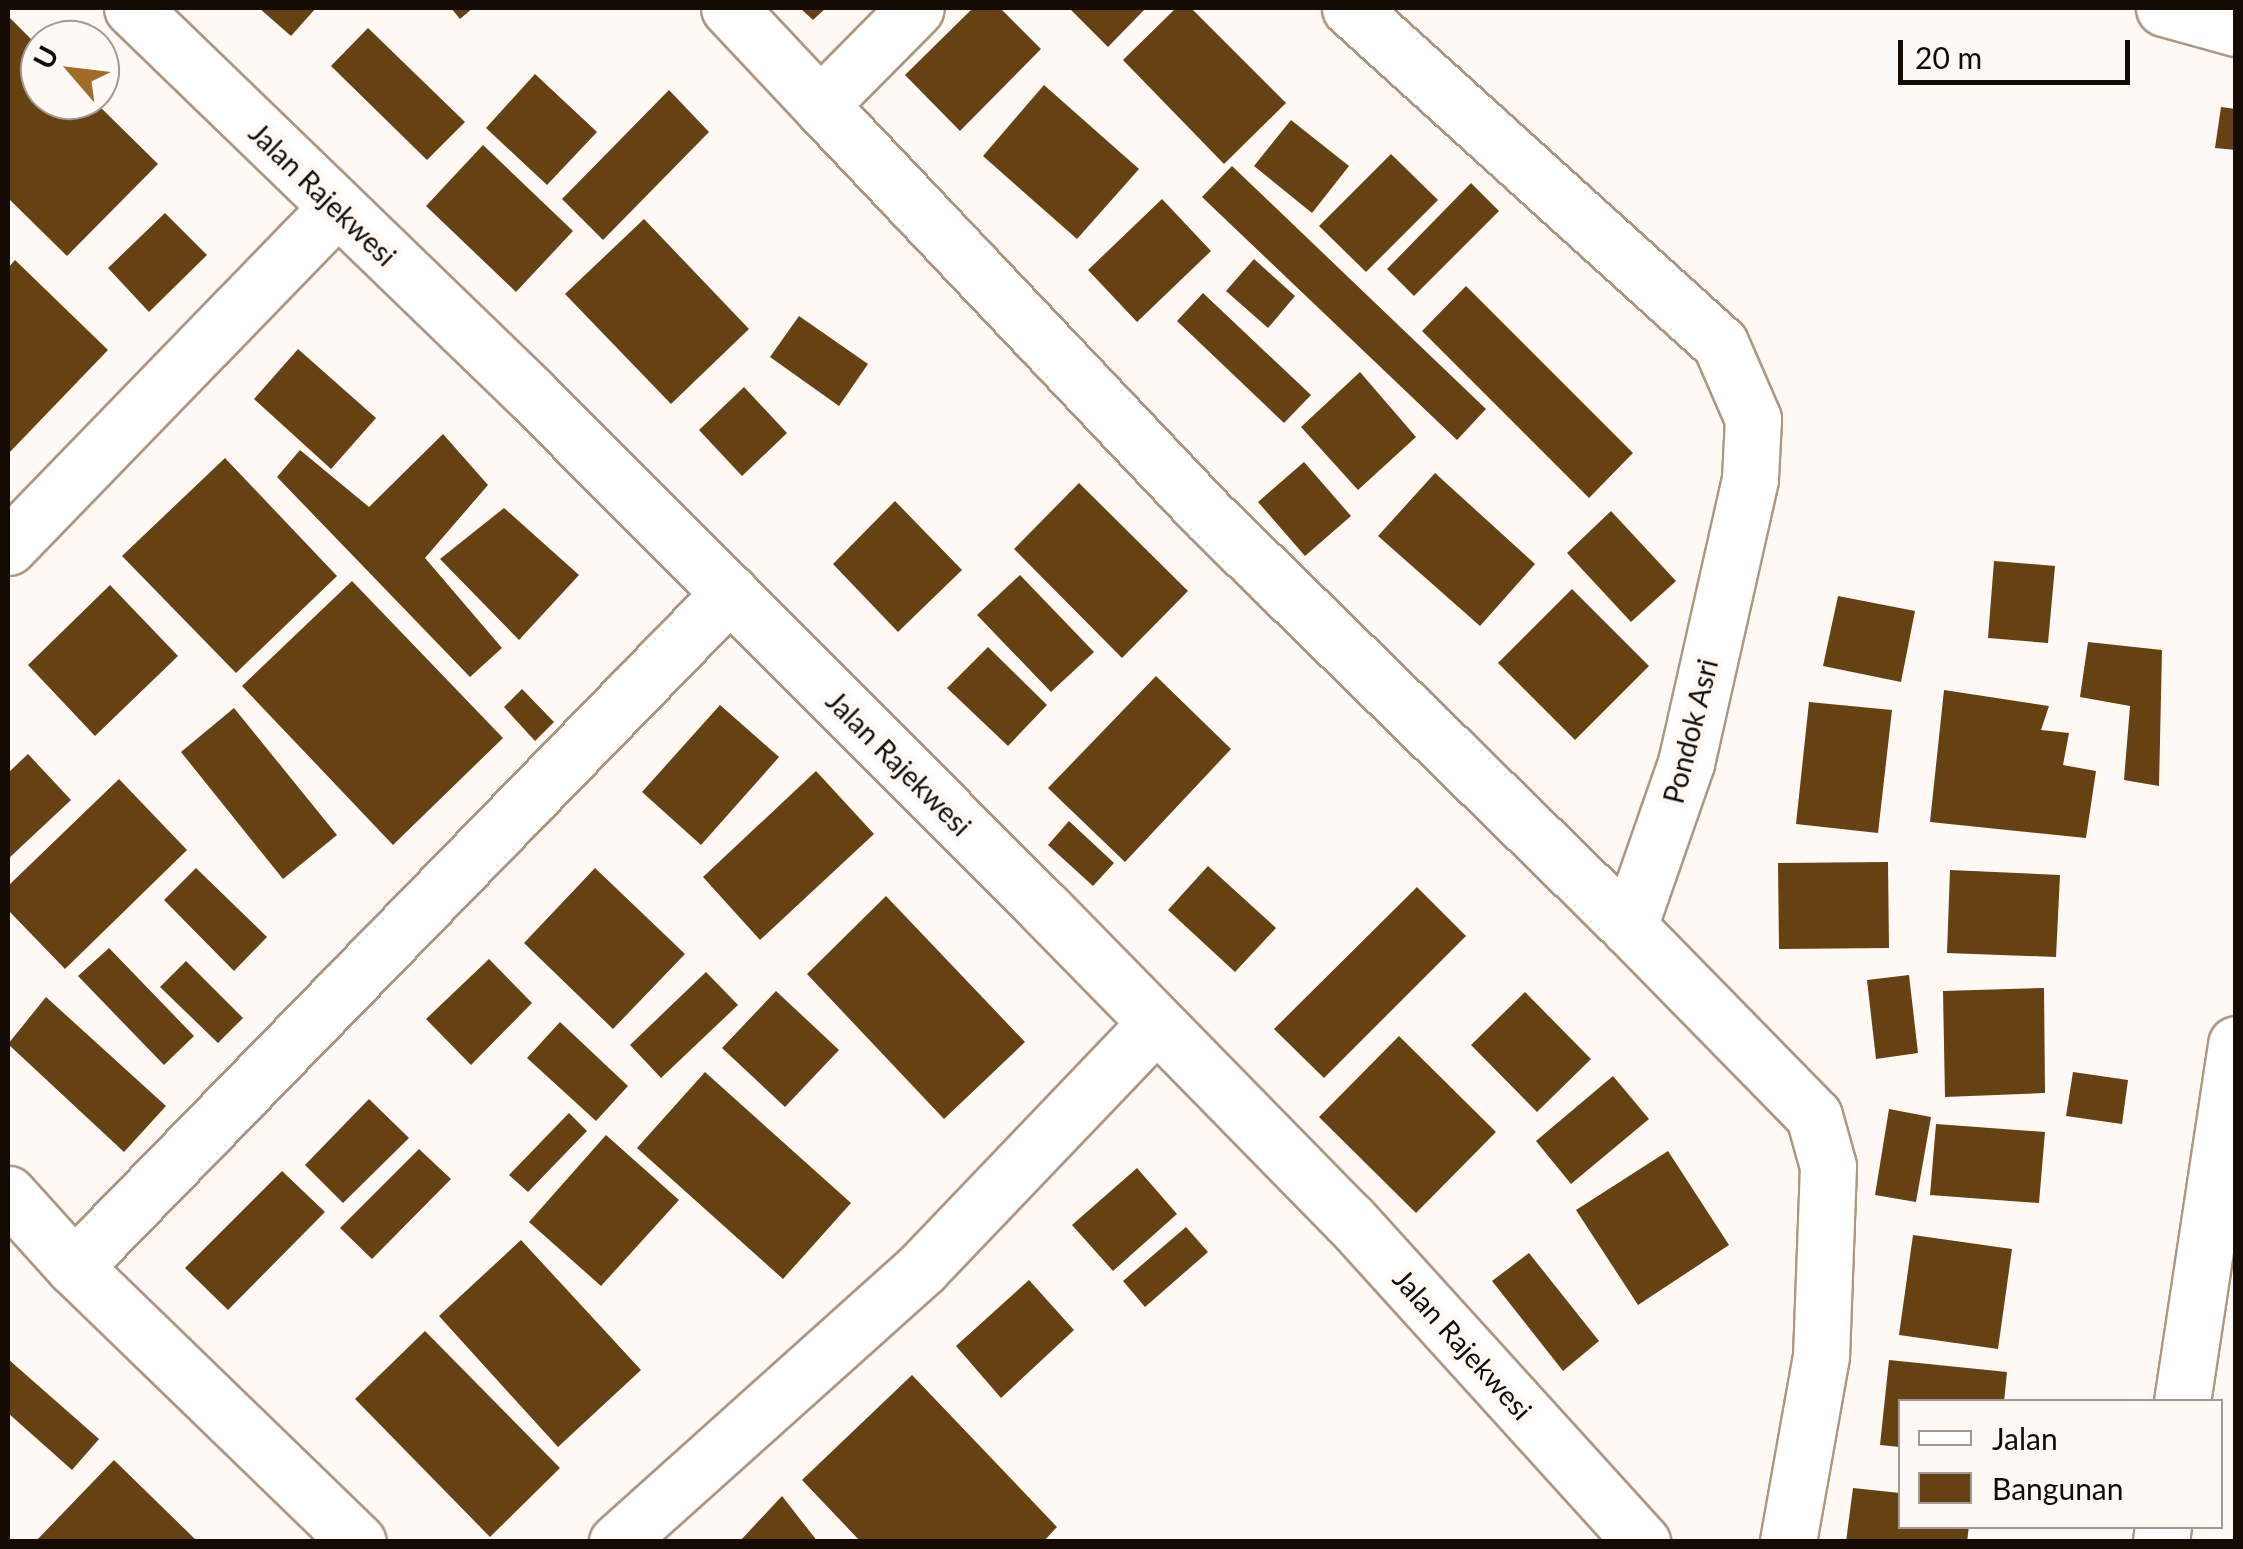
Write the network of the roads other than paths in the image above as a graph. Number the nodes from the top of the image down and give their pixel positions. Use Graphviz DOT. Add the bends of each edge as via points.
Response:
graph roads {
  1 [pos="132,8"];
  2 [pos="729,8"];
  3 [pos="916,8"];
  4 [pos="1350,8"];
  5 [pos="2164,8"];
  6 [pos="2236,28"];
  7 [pos="820,105"];
  8 [pos="336,208"];
  9 [pos="8,547"];
  10 [pos="730,593"];
  11 [pos="1629,928"];
  12 [pos="1154,1025"];
  13 [pos="2236,1044"];
  14 [pos="8,1194"];
  15 [pos="74,1267"];
  16 [pos="2182,1399"];
  17 [pos="358,1542"];
  18 [pos="618,1542"];
  19 [pos="1642,1542"];
  20 [pos="1788,1542"];
  1 -- 8 [label="street, Jalan Rajekwesi"];
  2 -- 7 [label="street"];
  3 -- 7 [label="street"];
  4 -- 11 [label="street, Pondok Asri" via="1720,343 1753,418 1750,479 1686,763"];
  5 -- 6 [label="street"];
  7 -- 11 [label="street" via="1207,514"];
  8 -- 9 [label="street"];
  8 -- 10 [label="street, Jalan Rajekwesi"];
  10 -- 12 [label="street, Jalan Rajekwesi"];
  10 -- 15 [label="street"];
  11 -- 20 [label="street" via="1814,1116 1828,1166 1821,1356"];
  12 -- 18 [label="street" via="922,1268"];
  12 -- 19 [label="street, Jalan Rajekwesi" via="1350,1220"];
  13 -- 16 [label="street"];
  14 -- 15 [label="street"];
  15 -- 17 [label="street"];
}
